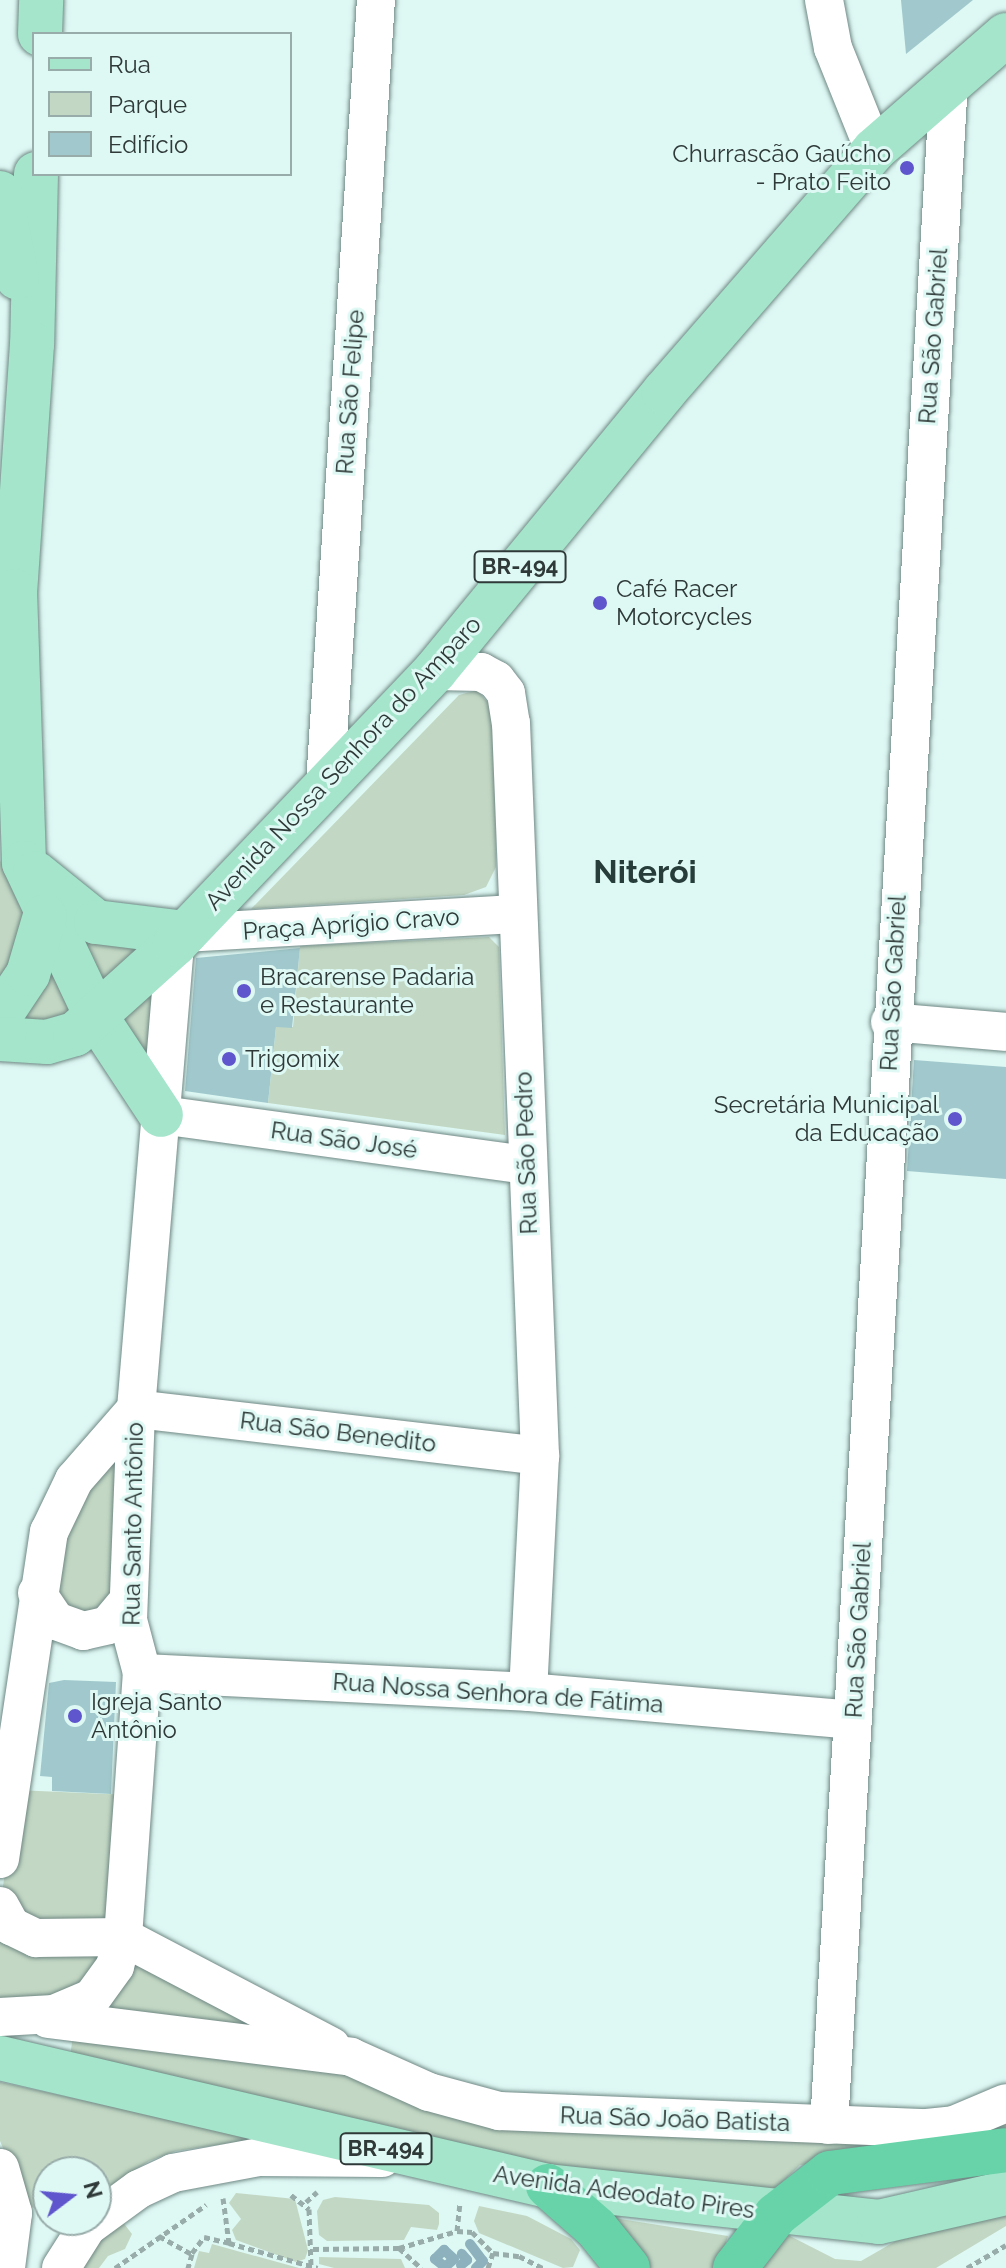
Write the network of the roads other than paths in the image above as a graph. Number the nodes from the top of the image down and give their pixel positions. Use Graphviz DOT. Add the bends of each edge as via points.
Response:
graph roads {
  1 [pos="41,0"];
  2 [pos="376,0"];
  3 [pos="824,0"];
  4 [pos="40,32"];
  5 [pos="1006,35"];
  6 [pos="949,82"];
  7 [pos="874,150"];
  8 [pos="36,176"];
  9 [pos="0,193"];
  10 [pos="32,344"];
  11 [pos="7,607"];
  12 [pos="435,671"];
  13 [pos="325,784"];
  14 [pos="12,854"];
  15 [pos="517,914"];
  16 [pos="45,916"];
  17 [pos="180,939"];
  18 [pos="0,1016"];
  19 [pos="97,1018"];
  20 [pos="890,1022"];
  21 [pos="1006,1032"];
  22 [pos="0,1039"];
  23 [pos="161,1115"];
  24 [pos="526,1165"];
  25 [pos="136,1409"];
  26 [pos="540,1456"];
  27 [pos="37,1593"];
  28 [pos="128,1601"];
  29 [pos="142,1673"];
  30 [pos="528,1692"];
  31 [pos="853,1720"];
  32 [pos="0,1859"];
  33 [pos="0,1906"];
  34 [pos="123,1937"];
  35 [pos="15,2017"];
  36 [pos="351,2057"];
  37 [pos="0,2058"];
  38 [pos="1006,2103"];
  39 [pos="829,2125"];
  40 [pos="1006,2150"];
  41 [pos="415,2158"];
  42 [pos="0,2168"];
  43 [pos="548,2186"];
  44 [pos="1006,2193"];
  45 [pos="776,2215"];
  46 [pos="5,2254"];
  47 [pos="61,2268"];
  48 [pos="628,2268"];
  49 [pos="735,2268"];
  1 -- 4 [label="main road"];
  2 -- 13 [label="street, Rua São Felipe"];
  3 -- 7 [label="street" via="833,48"];
  5 -- 6 [label="main road, Avenida Nossa Senhora do Amparo / BR-494"];
  6 -- 7 [label="main road, Avenida Nossa Senhora do Amparo / BR-494"];
  6 -- 20 [label="street, Rua São Gabriel"];
  7 -- 12 [label="main road, Avenida Nossa Senhora do Amparo / BR-494" via="664,392"];
  8 -- 10 [label="main road"];
  9 -- 10 [label="main road"];
  10 -- 11 [label="main road"];
  11 -- 14 [label="main road"];
  12 -- 13 [label="main road, Avenida Nossa Senhora do Amparo / BR-494"];
  12 -- 15 [label="street, Rua São Pedro" via="481,672 506,693"];
  13 -- 17 [label="main road, Avenida Nossa Senhora do Amparo / BR-494"];
  14 -- 16 [label="main road"];
  14 -- 17 [label="main road" via="96,922"];
  15 -- 17 [label="street, Praça Aprígio Cravo"];
  15 -- 24 [label="street, Rua São Pedro"];
  16 -- 18 [label="main road" via="28,974"];
  16 -- 19 [label="main road"];
  17 -- 19 [label="main road, Avenida Nossa Senhora do Amparo / BR-494"];
  17 -- 23 [label="street, Rua Santo Antônio"];
  19 -- 22 [label="main road, Avenida Nossa Senhora do Amparo / BR-494" via="75,1034 47,1042"];
  19 -- 23 [label="main road"];
  20 -- 21 [label="street"];
  20 -- 31 [label="street, Rua São Gabriel"];
  23 -- 24 [label="street, Rua São José"];
  23 -- 25 [label="street, Rua Santo Antônio"];
  24 -- 26 [label="street, Rua São Pedro"];
  25 -- 26 [label="street, Rua São Benedito"];
  25 -- 27 [label="street" via="60,1504 43,1553"];
  25 -- 28 [label="street, Rua Santo Antônio"];
  26 -- 30 [label="street, Rua São Pedro"];
  27 -- 28 [label="street" via="56,1621 83,1631 108,1625"];
  27 -- 32 [label="street"];
  28 -- 29 [label="street, Rua Santo Antônio" via="132,1645"];
  29 -- 30 [label="street, Rua Nossa Senhora de Fátima"];
  29 -- 34 [label="street, Rua Santo Antônio"];
  30 -- 31 [label="street, Rua Nossa Senhora de Fátima"];
  31 -- 39 [label="street, Rua São Gabriel"];
  33 -- 34 [label="street, Rua São João Batista" via="11,1926 36,1938"];
  34 -- 35 [label="street, Rua Santo Antônio" via="115,1966 92,1998 72,2010"];
  34 -- 36 [label="street, Rua São João Batista"];
  35 -- 36 [label="street, Rua São João Batista"];
  36 -- 39 [label="street, Rua São João Batista" via="440,2096 499,2111"];
  37 -- 41 [label="main road, Avenida Adeodato Pires / BR-494"];
  38 -- 39 [label="street, Rua São João Batista" via="954,2125"];
  40 -- 45 [label="highway, Avenida Adeodato Pires" via="830,2173"];
  41 -- 43 [label="main road, Avenida Adeodato Pires / BR-494"];
  41 -- 47 [label="street" via="259,2157 194,2167 139,2189 111,2208 87,2227"];
  42 -- 46 [label="street" via="13,2213"];
  43 -- 45 [label="main road, Avenida Adeodato Pires / BR-494"];
  43 -- 48 [label="highway" via="596,2228"];
  44 -- 45 [label="main road, BR-494" via="879,2222"];
  45 -- 49 [label="highway"];
  46 -- 47 [label="street"];
}
